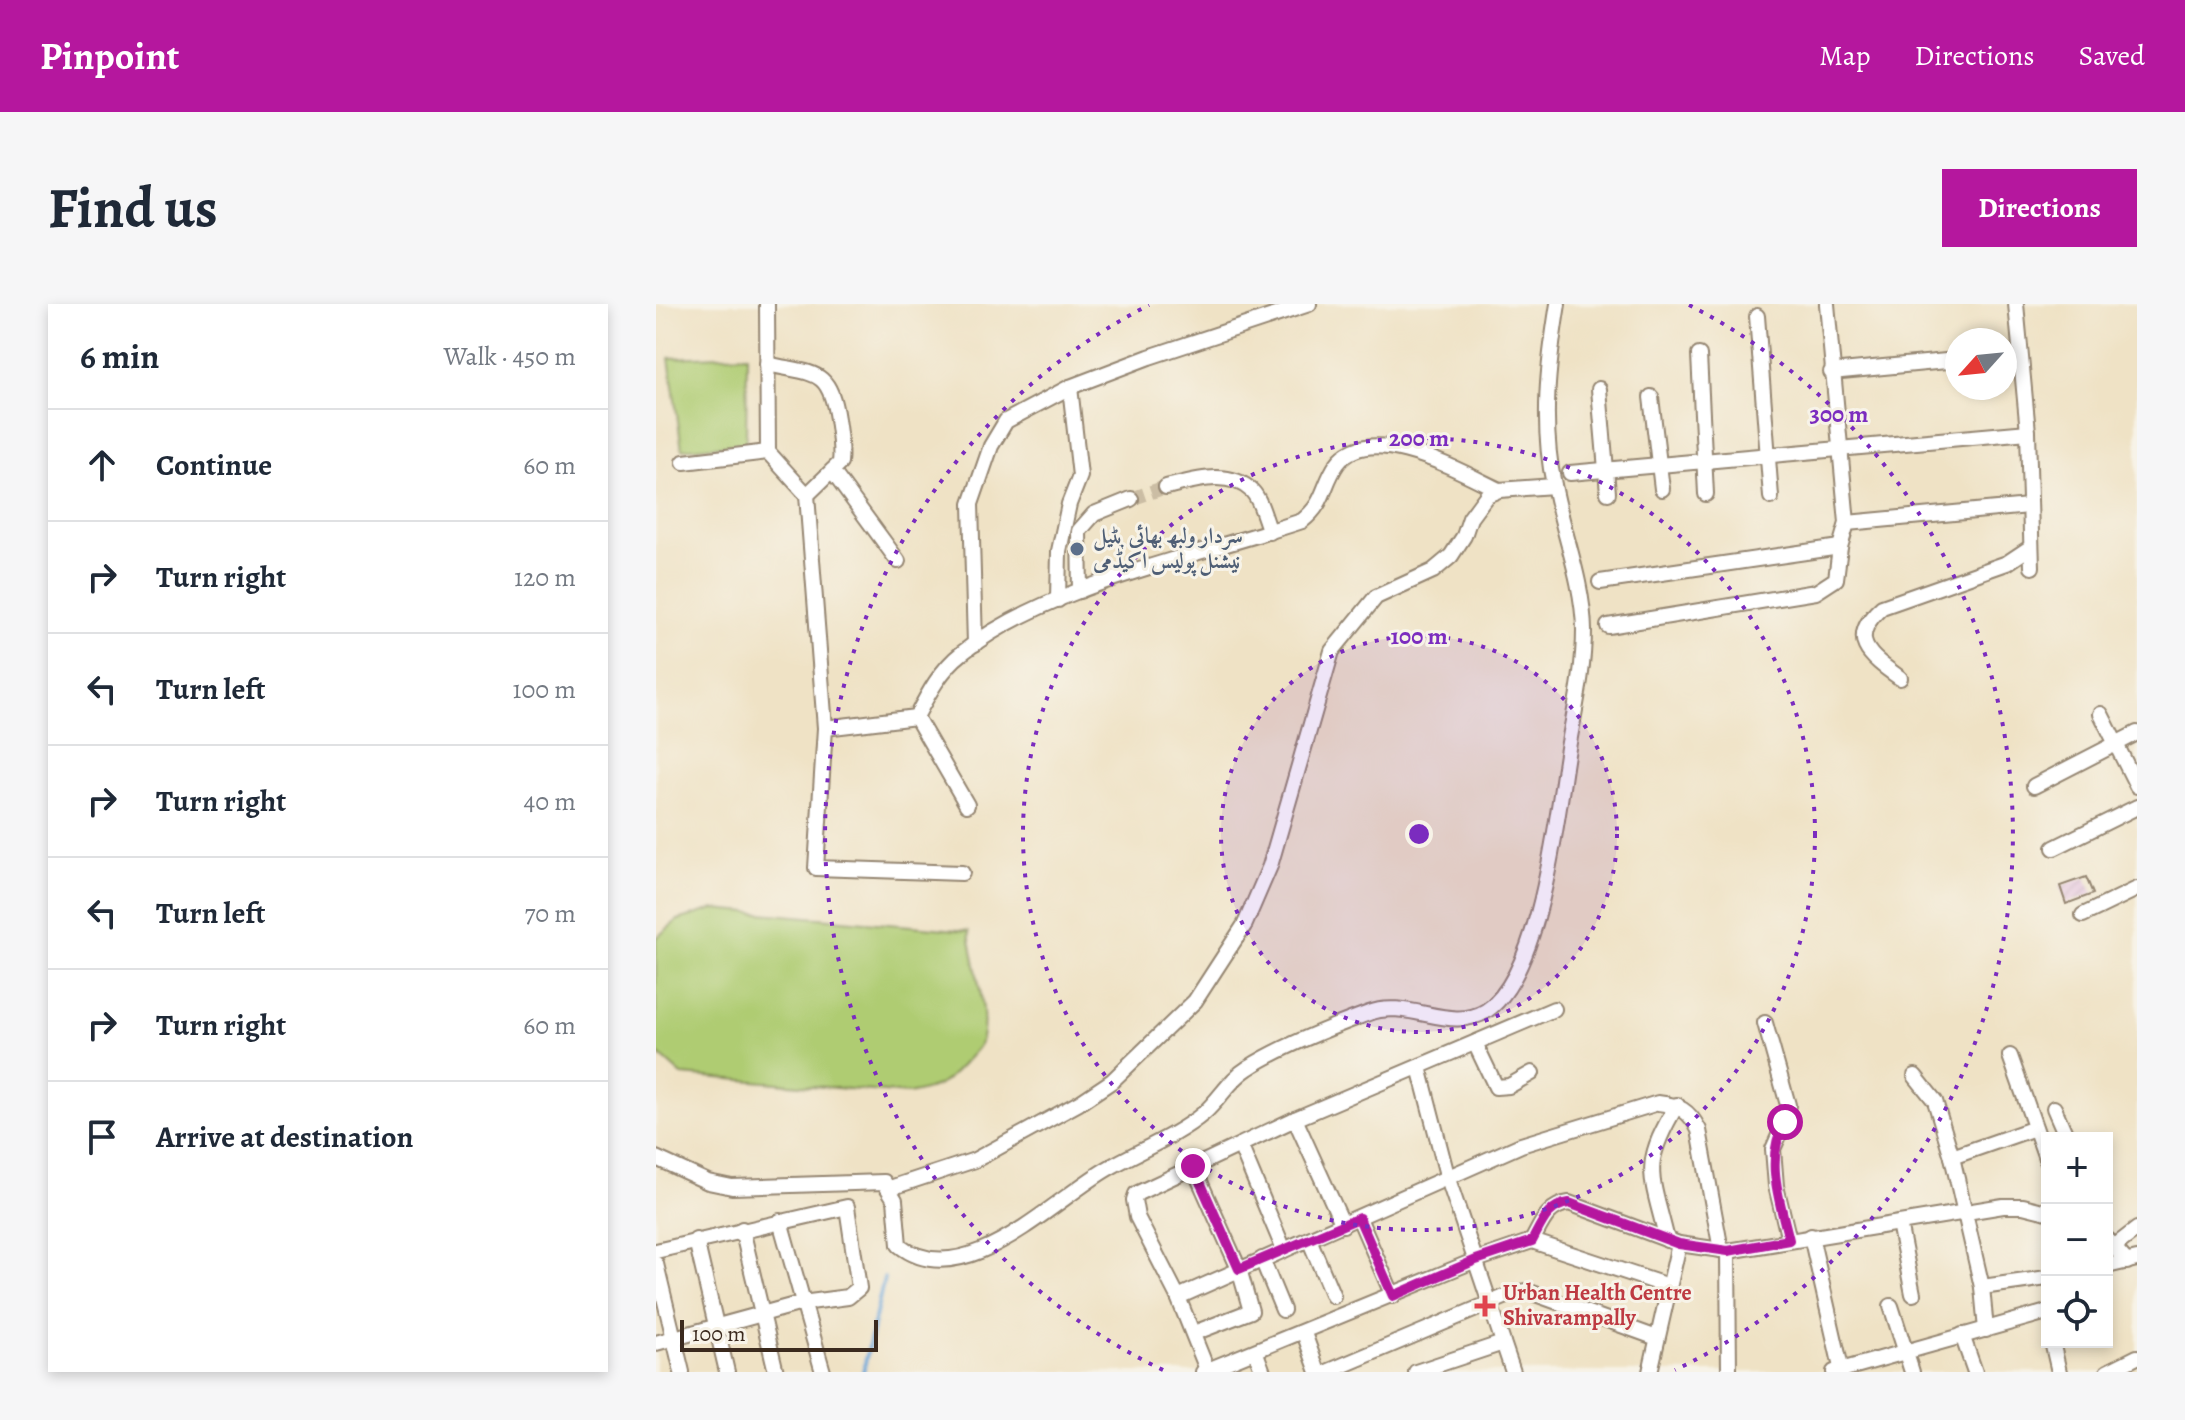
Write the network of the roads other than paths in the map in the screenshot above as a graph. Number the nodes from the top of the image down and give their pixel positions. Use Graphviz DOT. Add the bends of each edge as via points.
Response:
graph roads {
  1 [pos="767,304"];
  2 [pos="1309,304"];
  3 [pos="1558,304"];
  4 [pos="1827,304"];
  5 [pos="2016,304"];
  6 [pos="1757,316"];
  7 [pos="2022,354"];
  8 [pos="1699,355"];
  9 [pos="2017,355"];
  10 [pos="1945,361"];
  11 [pos="767,364"];
  12 [pos="1831,372"];
  13 [pos="1070,387"];
  14 [pos="1599,389"];
  15 [pos="1651,397"];
  16 [pos="2028,432"];
  17 [pos="1840,447"];
  18 [pos="768,452"];
  19 [pos="1767,454"];
  20 [pos="1706,460"];
  21 [pos="684,462"];
  22 [pos="1659,465"];
  23 [pos="1606,470"];
  24 [pos="832,471"];
  25 [pos="1570,473"];
  26 [pos="1554,486"];
  27 [pos="1166,487"];
  28 [pos="1662,489"];
  29 [pos="1499,490"];
  30 [pos="1608,493"];
  31 [pos="1706,494"];
  32 [pos="807,495"];
  33 [pos="1771,497"];
  34 [pos="1131,499"];
  35 [pos="2029,506"];
  36 [pos="1847,523"];
  37 [pos="1270,532"];
  38 [pos="1840,547"];
  39 [pos="2031,547"];
  40 [pos="898,561"];
  41 [pos="2032,567"];
  42 [pos="1600,582"];
  43 [pos="1080,591"];
  44 [pos="1058,600"];
  45 [pos="1608,626"];
  46 [pos="975,644"];
  47 [pos="1900,678"];
  48 [pos="2101,714"];
  49 [pos="916,717"];
  50 [pos="825,728"];
  51 [pos="2137,733"];
  52 [pos="2115,744"];
  53 [pos="2034,786"];
  54 [pos="2137,786"];
  55 [pos="967,805"];
  56 [pos="2137,807"];
  57 [pos="2054,848"];
  58 [pos="962,873"];
  59 [pos="2137,889"];
  60 [pos="2083,915"];
  61 [pos="1554,1009"];
  62 [pos="1765,1023"];
  63 [pos="1475,1043"];
  64 [pos="2010,1056"];
  65 [pos="1419,1067"];
  66 [pos="1532,1073"];
  67 [pos="1915,1076"];
  68 [pos="1677,1105"];
  69 [pos="2054,1108"];
  70 [pos="1295,1119"];
  71 [pos="2035,1128"];
  72 [pos="2064,1132"];
  73 [pos="2041,1144"];
  74 [pos="1240,1145"];
  75 [pos="1952,1157"];
  76 [pos="656,1158"];
  77 [pos="1193,1166"];
  78 [pos="1448,1179"];
  79 [pos="890,1188"];
  80 [pos="2041,1211"];
  81 [pos="1967,1214"];
  82 [pos="1359,1218"];
  83 [pos="780,1221"];
  84 [pos="1899,1223"];
  85 [pos="1343,1225"];
  86 [pos="742,1229"];
  87 [pos="2137,1229"];
  88 [pos="1811,1236"];
  89 [pos="2113,1238"];
  90 [pos="1309,1239"];
  91 [pos="696,1240"];
  92 [pos="1789,1240"];
  93 [pos="1532,1241"];
  94 [pos="1673,1242"];
  95 [pos="2113,1243"];
  96 [pos="1284,1250"];
  97 [pos="1724,1250"];
  98 [pos="656,1251"];
  99 [pos="1262,1259"];
  100 [pos="1476,1260"];
  101 [pos="2132,1260"];
  102 [pos="656,1264"];
  103 [pos="1239,1269"];
  104 [pos="2041,1279"];
  105 [pos="1668,1286"];
  106 [pos="1982,1287"];
  107 [pos="1913,1294"];
  108 [pos="1333,1296"];
  109 [pos="1393,1296"];
  110 [pos="1178,1297"];
  111 [pos="802,1303"];
  112 [pos="1491,1306"];
  113 [pos="1891,1306"];
  114 [pos="1283,1310"];
  115 [pos="2041,1314"];
  116 [pos="762,1315"];
  117 [pos="716,1327"];
  118 [pos="1986,1330"];
  119 [pos="1194,1333"];
  120 [pos="1304,1333"];
  121 [pos="1962,1335"];
  122 [pos="1657,1338"];
  123 [pos="673,1339"];
  124 [pos="656,1343"];
  125 [pos="1503,1343"];
  126 [pos="2053,1348"];
  127 [pos="1906,1350"];
  128 [pos="1256,1353"];
  129 [pos="2137,1357"];
  130 [pos="1206,1371"];
  131 [pos="1839,1371"];
  132 [pos="682,1372"];
  133 [pos="727,1372"];
  134 [pos="776,1372"];
  135 [pos="823,1372"];
  136 [pos="1263,1372"];
  137 [pos="1318,1372"];
  138 [pos="1327,1372"];
  139 [pos="1416,1372"];
  140 [pos="1513,1372"];
  141 [pos="1650,1372"];
  142 [pos="1729,1372"];
  143 [pos="1912,1372"];
  144 [pos="1975,1372"];
  145 [pos="2059,1372"];
  146 [pos="2107,1372"];
  1 -- 11 [label="street"];
  2 -- 13 [label="street"];
  3 -- 26 [label="street" via="1546,388"];
  4 -- 12 [label="street"];
  5 -- 7 [label="street"];
  6 -- 19 [label="street"];
  7 -- 9 [label="street"];
  7 -- 16 [label="street"];
  8 -- 20 [label="street"];
  10 -- 12 [label="street"];
  11 -- 18 [label="street"];
  11 -- 24 [label="street" via="827,381 841,453"];
  12 -- 17 [label="street"];
  13 -- 44 [label="street" via="1080,476 1059,551"];
  13 -- 46 [label="street" via="1006,421 980,473 971,504"];
  14 -- 23 [label="street"];
  15 -- 22 [label="street"];
  16 -- 17 [label="street"];
  16 -- 35 [label="street"];
  17 -- 19 [label="street"];
  17 -- 36 [label="street"];
  18 -- 21 [label="street"];
  18 -- 32 [label="street"];
  19 -- 20 [label="street"];
  19 -- 33 [label="street"];
  20 -- 22 [label="street"];
  20 -- 31 [label="street"];
  22 -- 23 [label="street"];
  22 -- 28 [label="street"];
  23 -- 25 [label="street"];
  23 -- 30 [label="street"];
  24 -- 32 [label="street"];
  24 -- 40 [label="street"];
  26 -- 29 [label="street"];
  26 -- 79 [label="street" via="1584,625 1583,675 1549,868 1530,941 1498,1000 1472,1017 1384,1007 1248,1067 1203,1114 1087,1180 999,1243 956,1257 914,1257 899,1245"];
  27 -- 37 [label="street" via="1230,479 1252,491"];
  29 -- 37 [label="street" via="1397,447 1369,445 1350,452 1337,465 1316,510"];
  29 -- 79 [label="street" via="1476,508 1451,556 1433,571 1376,597 1332,651 1270,866 1245,924 1195,1001 1112,1081 1079,1103 975,1160"];
  32 -- 50 [label="street"];
  34 -- 43 [label="street" via="1094,514 1079,531"];
  35 -- 36 [label="street"];
  35 -- 39 [label="street"];
  36 -- 38 [label="street"];
  37 -- 43 [label="street"];
  38 -- 42 [label="street"];
  38 -- 45 [label="street" via="1836,579 1816,592"];
  39 -- 41 [label="street"];
  39 -- 47 [label="street" via="2007,563 1882,607 1868,620 1865,647"];
  43 -- 44 [label="street"];
  44 -- 46 [label="street"];
  46 -- 49 [label="street" via="933,684"];
  48 -- 52 [label="street"];
  49 -- 50 [label="street"];
  49 -- 55 [label="street"];
  50 -- 58 [label="street" via="816,868"];
  51 -- 52 [label="street"];
  52 -- 53 [label="street"];
  52 -- 54 [label="street"];
  56 -- 57 [label="street"];
  59 -- 60 [label="street"];
  61 -- 63 [label="street"];
  62 -- 92 [label="street" via="1788,1105 1773,1149"];
  63 -- 65 [label="street"];
  63 -- 66 [label="street" via="1496,1087"];
  64 -- 71 [label="street"];
  65 -- 70 [label="street"];
  65 -- 78 [label="street"];
  67 -- 75 [label="street" via="1935,1101"];
  68 -- 78 [label="street" via="1633,1109 1521,1145"];
  68 -- 94 [label="street" via="1651,1156"];
  68 -- 97 [label="street" via="1699,1130"];
  69 -- 72 [label="street"];
  70 -- 74 [label="street"];
  70 -- 85 [label="street"];
  71 -- 73 [label="street"];
  71 -- 75 [label="street"];
  74 -- 77 [label="street"];
  74 -- 96 [label="street"];
  75 -- 81 [label="street"];
  76 -- 79 [label="street" via="732,1187 876,1181"];
  77 -- 103 [label="street"];
  77 -- 110 [label="street" via="1143,1189 1134,1200 1137,1217"];
  78 -- 82 [label="street"];
  78 -- 100 [label="street"];
  80 -- 81 [label="street" via="2013,1206"];
  81 -- 84 [label="street"];
  81 -- 106 [label="street"];
  82 -- 85 [label="street"];
  82 -- 109 [label="street"];
  83 -- 86 [label="street"];
  83 -- 111 [label="street"];
  83 -- 111 [label="street" via="847,1207 859,1288 848,1297"];
  84 -- 88 [label="street"];
  84 -- 107 [label="street"];
  85 -- 90 [label="street"];
  86 -- 91 [label="street"];
  86 -- 116 [label="street"];
  87 -- 89 [label="street"];
  88 -- 92 [label="street"];
  88 -- 131 [label="street"];
  90 -- 96 [label="street"];
  90 -- 108 [label="street"];
  91 -- 98 [label="street"];
  91 -- 117 [label="street"];
  92 -- 97 [label="street"];
  93 -- 94 [label="street" via="1548,1212 1569,1203"];
  93 -- 100 [label="street"];
  93 -- 105 [label="street"];
  94 -- 97 [label="street"];
  94 -- 105 [label="street"];
  95 -- 101 [label="street"];
  96 -- 99 [label="street"];
  97 -- 142 [label="street"];
  99 -- 103 [label="street"];
  99 -- 114 [label="street"];
  100 -- 109 [label="street"];
  100 -- 112 [label="street"];
  102 -- 123 [label="street"];
  103 -- 110 [label="street"];
  103 -- 119 [label="street" via="1251,1311"];
  104 -- 106 [label="street"];
  105 -- 122 [label="street"];
  106 -- 118 [label="street"];
  109 -- 120 [label="street"];
  110 -- 119 [label="street"];
  111 -- 116 [label="street"];
  111 -- 135 [label="street"];
  112 -- 122 [label="street" via="1527,1291"];
  112 -- 125 [label="street"];
  112 -- 138 [label="street"];
  113 -- 127 [label="street"];
  115 -- 118 [label="street"];
  116 -- 117 [label="street"];
  116 -- 134 [label="street"];
  117 -- 123 [label="street"];
  117 -- 133 [label="street"];
  118 -- 121 [label="street"];
  119 -- 130 [label="street"];
  120 -- 128 [label="street"];
  120 -- 137 [label="street"];
  121 -- 127 [label="street"];
  121 -- 144 [label="street"];
  122 -- 141 [label="street"];
  123 -- 124 [label="street"];
  123 -- 132 [label="street"];
  125 -- 139 [label="street"];
  125 -- 140 [label="street"];
  126 -- 145 [label="street"];
  127 -- 131 [label="street"];
  127 -- 143 [label="street"];
  128 -- 130 [label="street"];
  128 -- 136 [label="street"];
  129 -- 146 [label="street"];
}
